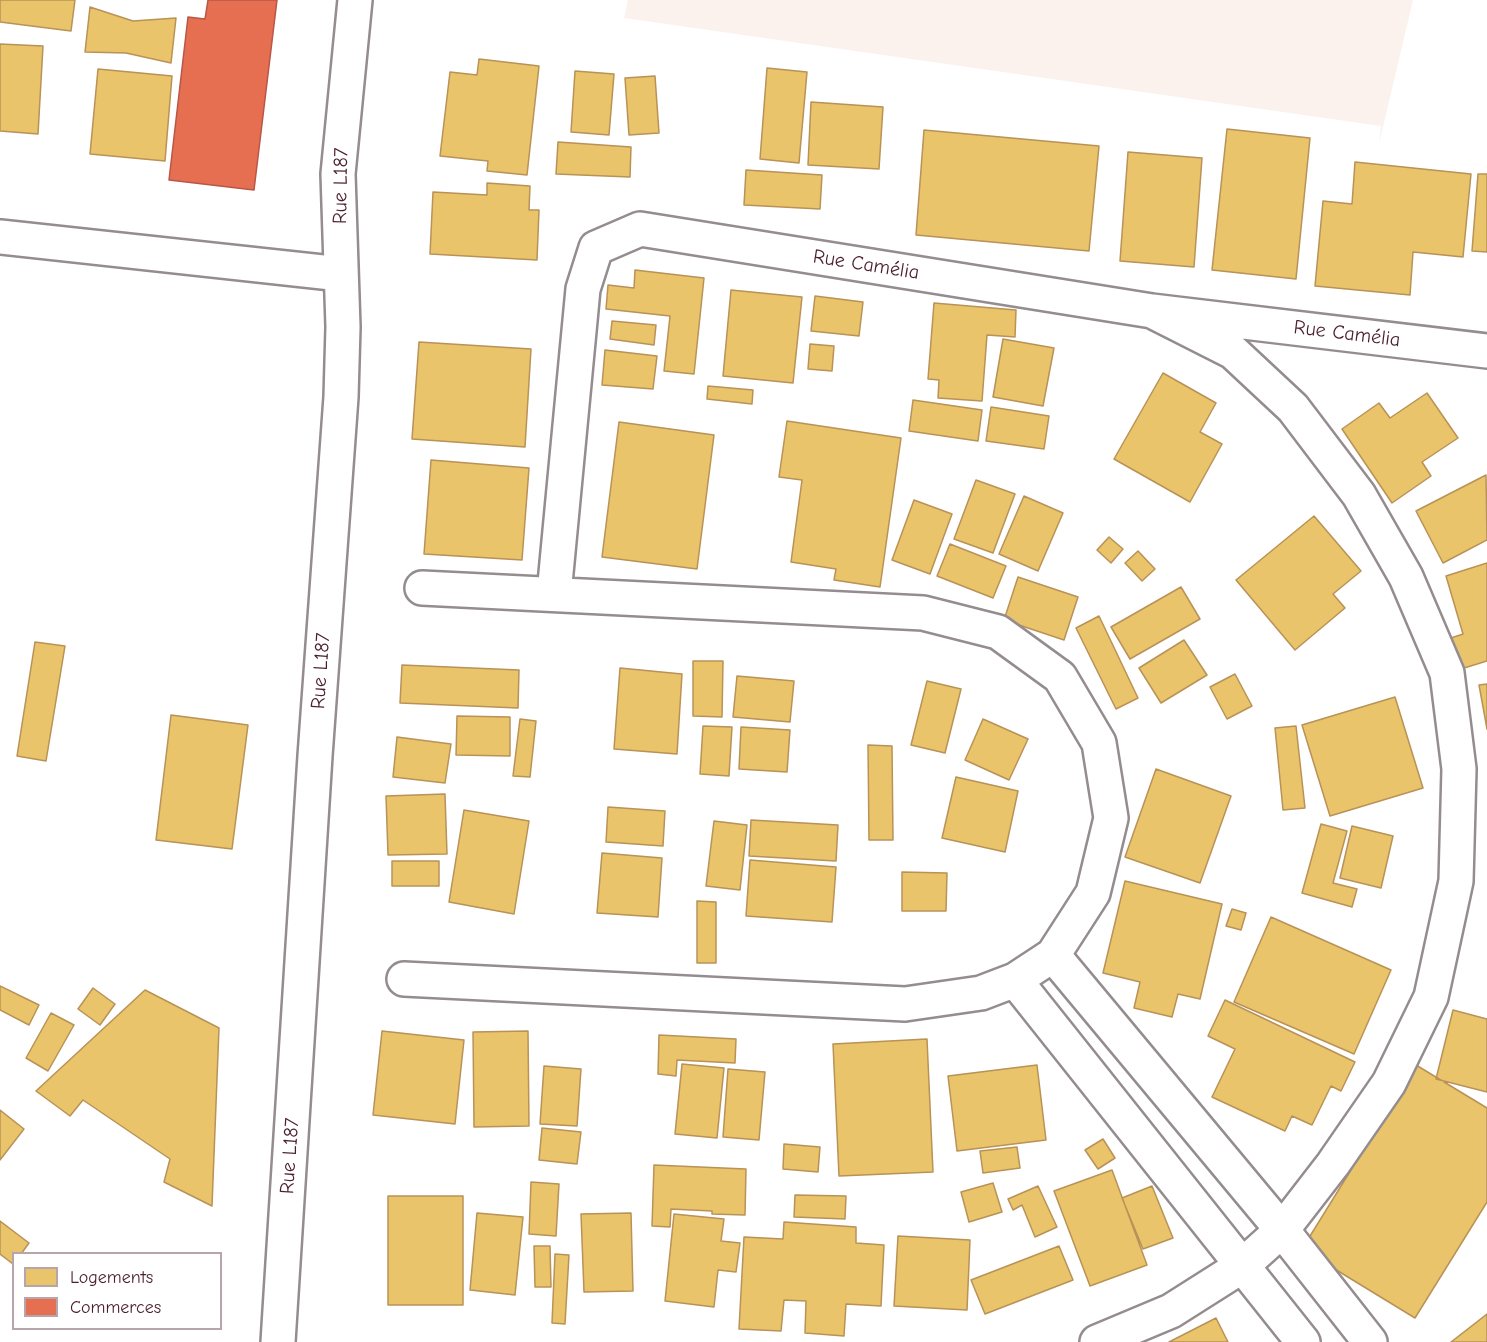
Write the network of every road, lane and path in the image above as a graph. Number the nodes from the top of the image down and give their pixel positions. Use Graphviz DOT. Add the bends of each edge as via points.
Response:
graph roads {
  1 [pos="355,0"];
  2 [pos="0,237"];
  3 [pos="341,274"];
  4 [pos="1152,311"];
  5 [pos="1487,351"];
  6 [pos="422,588"];
  7 [pos="554,594"];
  8 [pos="1053,955"];
  9 [pos="404,979"];
  10 [pos="1015,980"];
  11 [pos="1282,1230"];
  12 [pos="1242,1266"];
  13 [pos="278,1342"];
  14 [pos="1097,1342"];
  15 [pos="1303,1342"];
  16 [pos="1370,1342"];
  1 -- 3 [label="street, Rue L187" via="338,174"];
  2 -- 3 [label="street"];
  3 -- 13 [label="street, Rue L187" via="341,397"];
  4 -- 5 [label="street, Rue Camélia"];
  4 -- 7 [label="street, Rue Camélia" via="640,229 596,248 583,289"];
  4 -- 11 [label="street" via="1233,352 1293,408 1359,495 1406,577 1447,673 1459,769 1456,881 1431,996 1389,1083"];
  6 -- 7 [label="street"];
  7 -- 8 [label="street" via="923,613 998,632 1060,677 1100,743 1111,818 1093,893"];
  8 -- 10 [label="street"];
  8 -- 11 [label="street"];
  9 -- 10 [label="street" via="905,1004 981,993"];
  10 -- 12 [label="street"];
  11 -- 12 [label="street"];
  11 -- 16 [label="street"];
  12 -- 14 [label="street" via="1171,1311"];
  12 -- 15 [label="street"];
}
